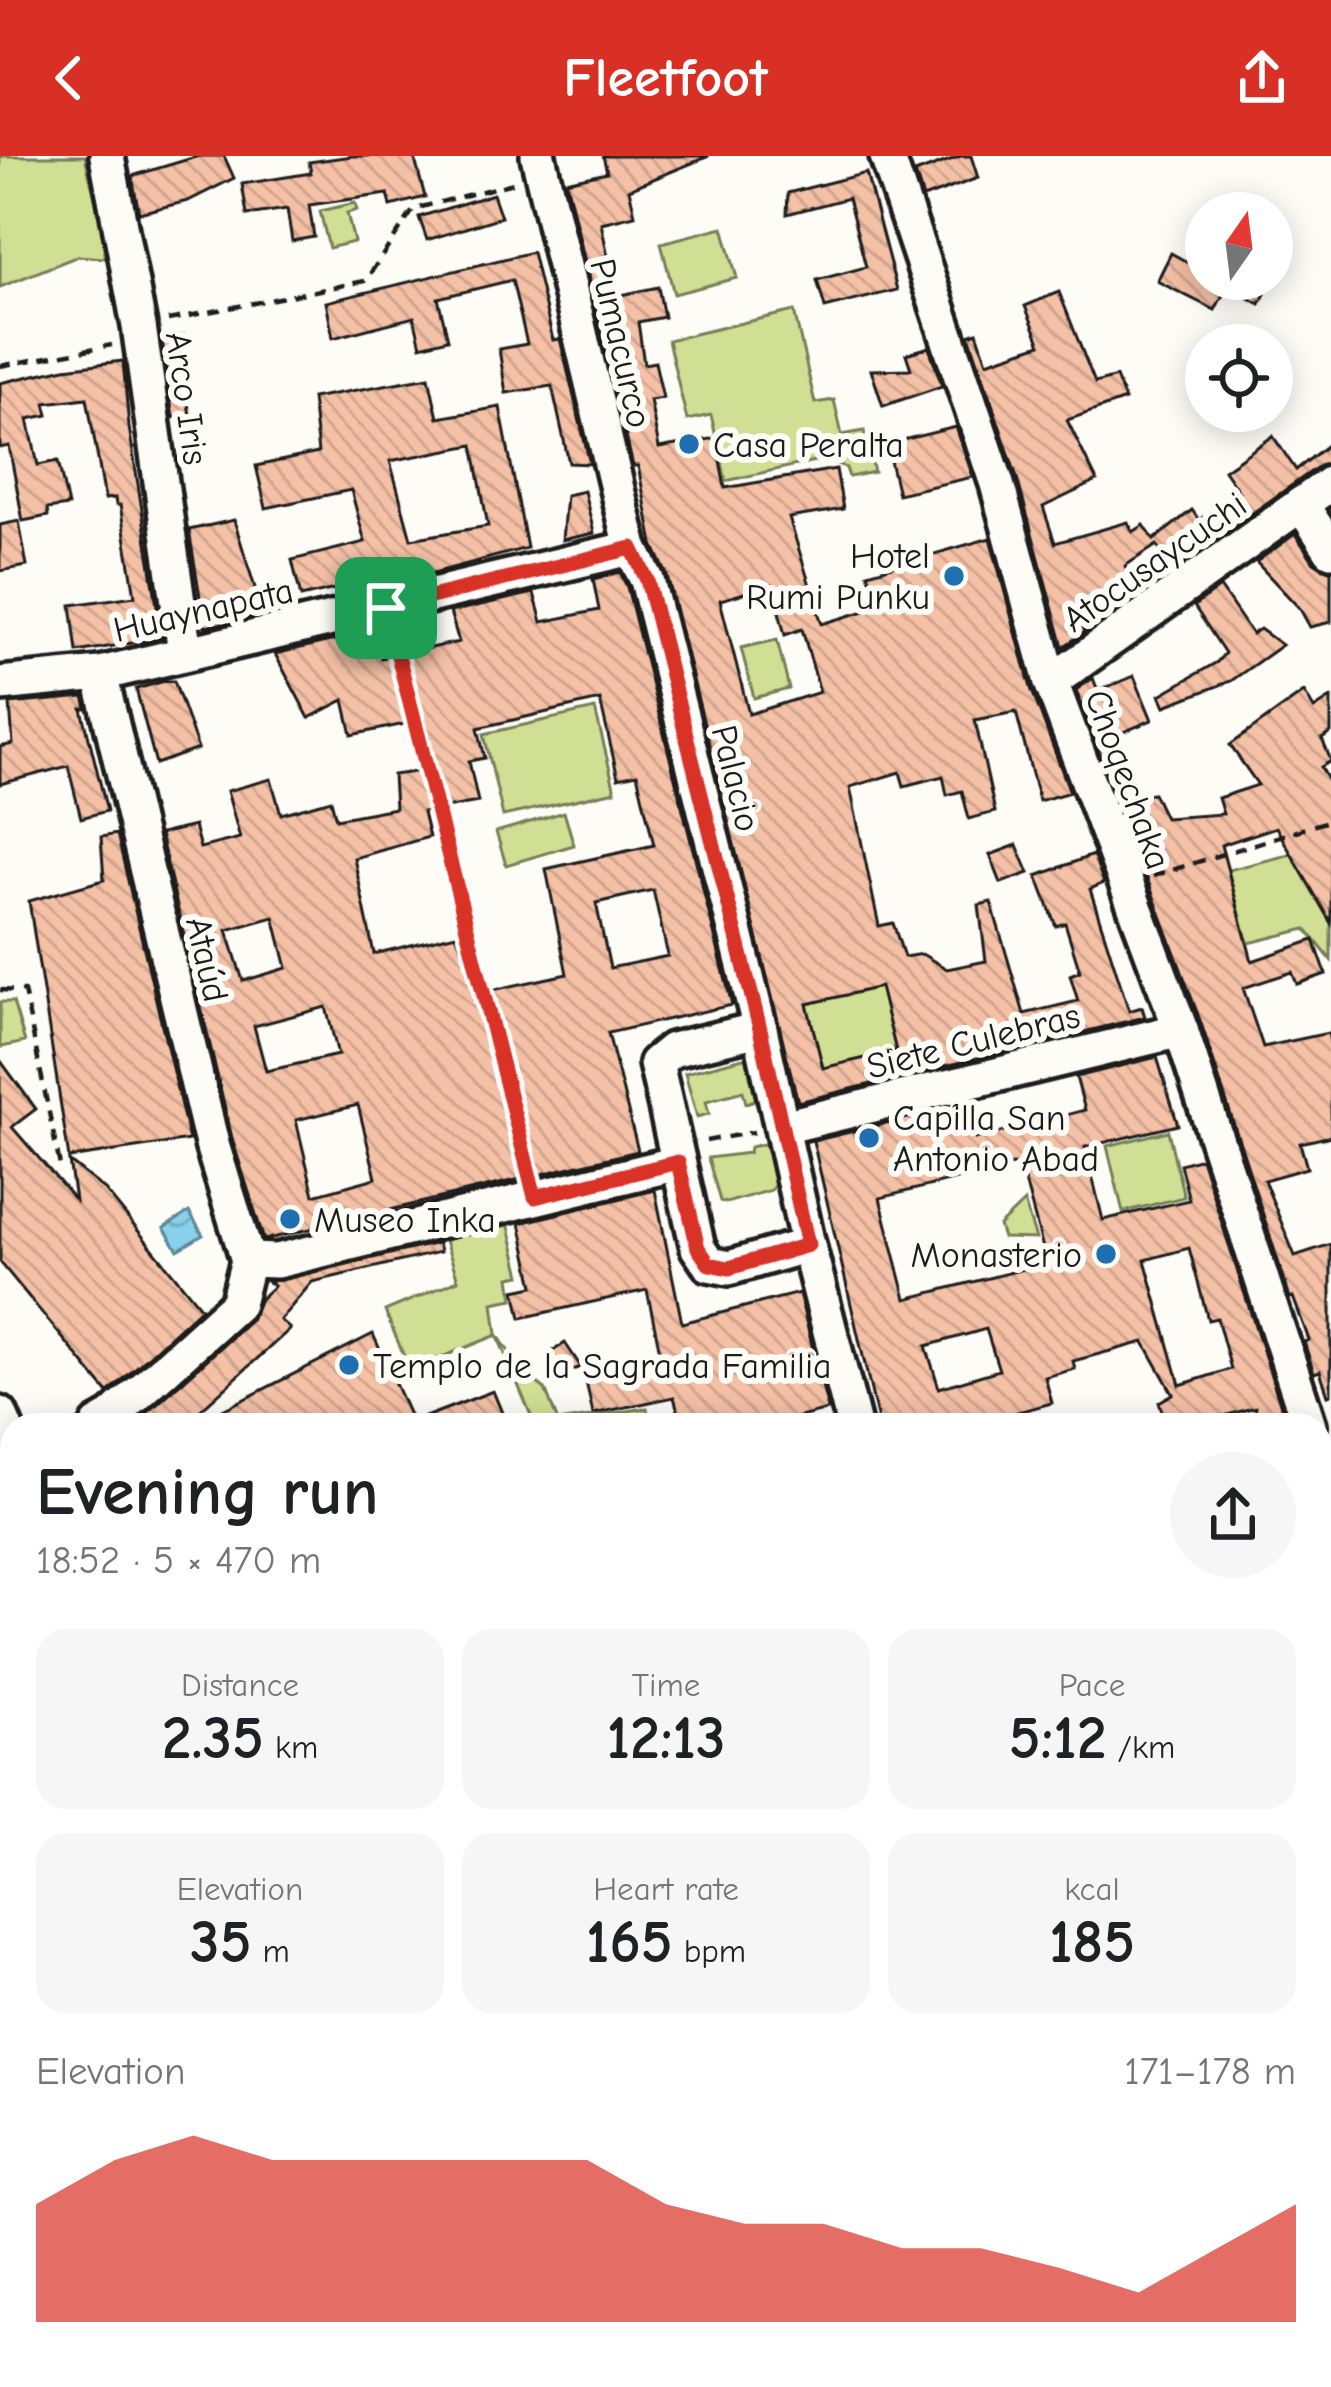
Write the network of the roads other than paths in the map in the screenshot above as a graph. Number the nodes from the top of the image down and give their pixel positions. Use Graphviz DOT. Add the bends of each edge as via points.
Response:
graph roads {
  1 [pos="107,156"];
  2 [pos="886,156"];
  3 [pos="540,166"];
  4 [pos="1331,483"];
  5 [pos="1301,504"];
  6 [pos="632,548"];
  7 [pos="1331,550"];
  8 [pos="185,652"];
  9 [pos="100,674"];
  10 [pos="1051,682"];
  11 [pos="0,684"];
  12 [pos="760,1029"];
  13 [pos="1181,1030"];
  14 [pos="783,1127"];
  15 [pos="684,1153"];
  16 [pos="808,1245"];
  17 [pos="248,1260"];
  18 [pos="112,1413"];
  19 [pos="851,1413"];
  20 [pos="1305,1413"];
  1 -- 8 [label="street, Arco Iris"];
  2 -- 10 [label="street, Choqechaka" via="997,484"];
  3 -- 6 [label="street, Pumacurco"];
  4 -- 5 [label="street, Atocusaycuchi"];
  5 -- 7 [label="street"];
  5 -- 10 [label="street, Atocusaycuchi"];
  6 -- 8 [label="street, Huaynapata"];
  6 -- 12 [label="street, Palacio" via="647,580"];
  8 -- 9 [label="street, Huaynapata"];
  9 -- 11 [label="street, Huaynapata"];
  9 -- 17 [label="street, Ataúd" via="213,1148"];
  10 -- 13 [label="street, Choqechaka"];
  12 -- 14 [label="street, Palacio"];
  12 -- 15 [label="street" via="672,1050 656,1063"];
  13 -- 14 [label="street, Siete Culebras"];
  13 -- 20 [label="street, Choqechaka"];
  14 -- 16 [label="street, Palacio"];
  15 -- 16 [label="street" via="698,1248 709,1264 729,1268"];
  15 -- 17 [label="street" via="277,1261"];
  16 -- 19 [label="street"];
  17 -- 18 [label="street" via="237,1304"];
}
